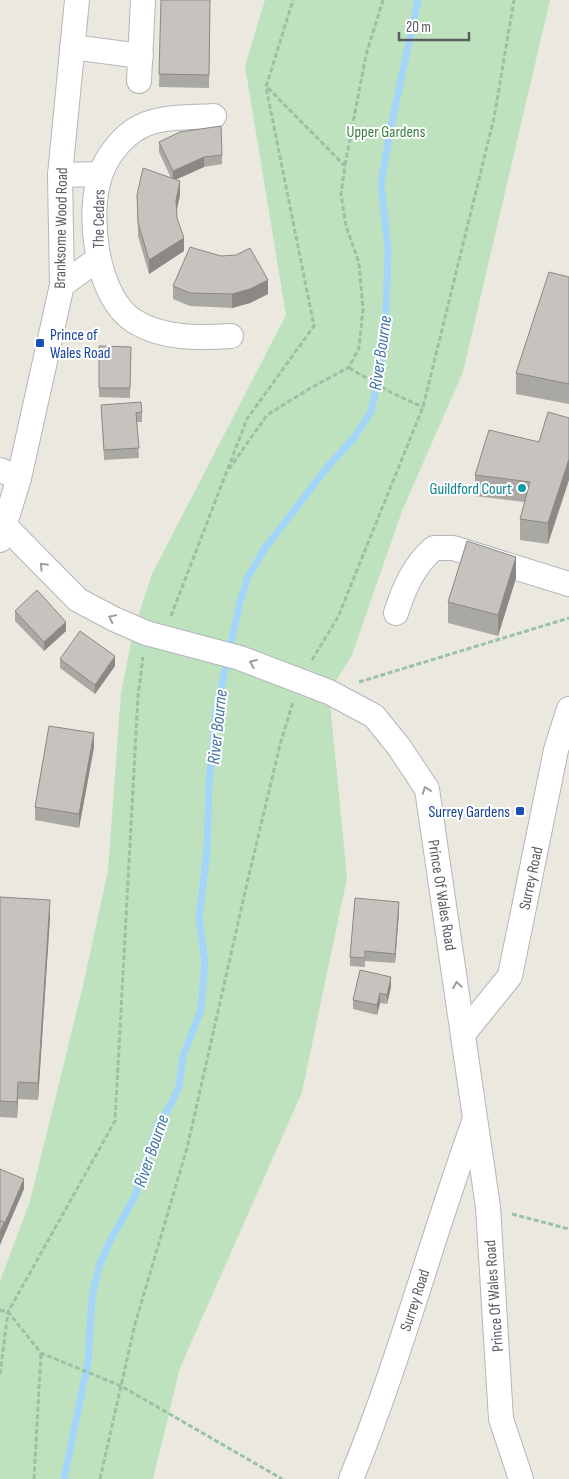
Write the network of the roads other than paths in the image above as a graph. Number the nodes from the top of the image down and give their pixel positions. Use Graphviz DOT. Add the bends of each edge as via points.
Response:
graph roads {
  1 [pos="77,0"];
  2 [pos="142,0"];
  3 [pos="72,46"];
  4 [pos="141,56"];
  5 [pos="139,81"];
  6 [pos="214,116"];
  7 [pos="100,174"];
  8 [pos="60,175"];
  9 [pos="98,259"];
  10 [pos="62,285"];
  11 [pos="231,336"];
  12 [pos="9,474"];
  13 [pos="2,533"];
  14 [pos="569,584"];
  15 [pos="396,613"];
  16 [pos="569,709"];
  17 [pos="464,1033"];
  18 [pos="475,1120"];
  19 [pos="351,1479"];
  20 [pos="520,1479"];
  1 -- 3 [label="street, Branksome Wood Road"];
  2 -- 4 [label="street"];
  3 -- 4 [label="street"];
  3 -- 8 [label="street, Branksome Wood Road"];
  4 -- 5 [label="street"];
  6 -- 7 [label="street, The Cedars" via="159,120 132,131 109,156"];
  7 -- 8 [label="street"];
  7 -- 9 [label="street, The Cedars" via="95,232"];
  8 -- 10 [label="street, Branksome Wood Road"];
  9 -- 10 [label="street"];
  9 -- 11 [label="street, The Cedars" via="120,308 134,321 168,334 201,338"];
  10 -- 12 [label="street, Branksome Wood Road"];
  12 -- 13 [label="street, Branksome Wood Road"];
  17 -- 13 [label="street, Prince Of Wales Road, one-way" via="427,789 374,716 329,692 240,658 155,636 78,600"];
  14 -- 15 [label="street" via="453,548 434,548 415,568"];
  16 -- 17 [label="street, Surrey Road" via="556,750 510,976"];
  17 -- 18 [label="street, Prince Of Wales Road"];
  18 -- 19 [label="street, Surrey Road" via="377,1416"];
  18 -- 20 [label="street, Prince Of Wales Road" via="488,1208 501,1419"];
}
